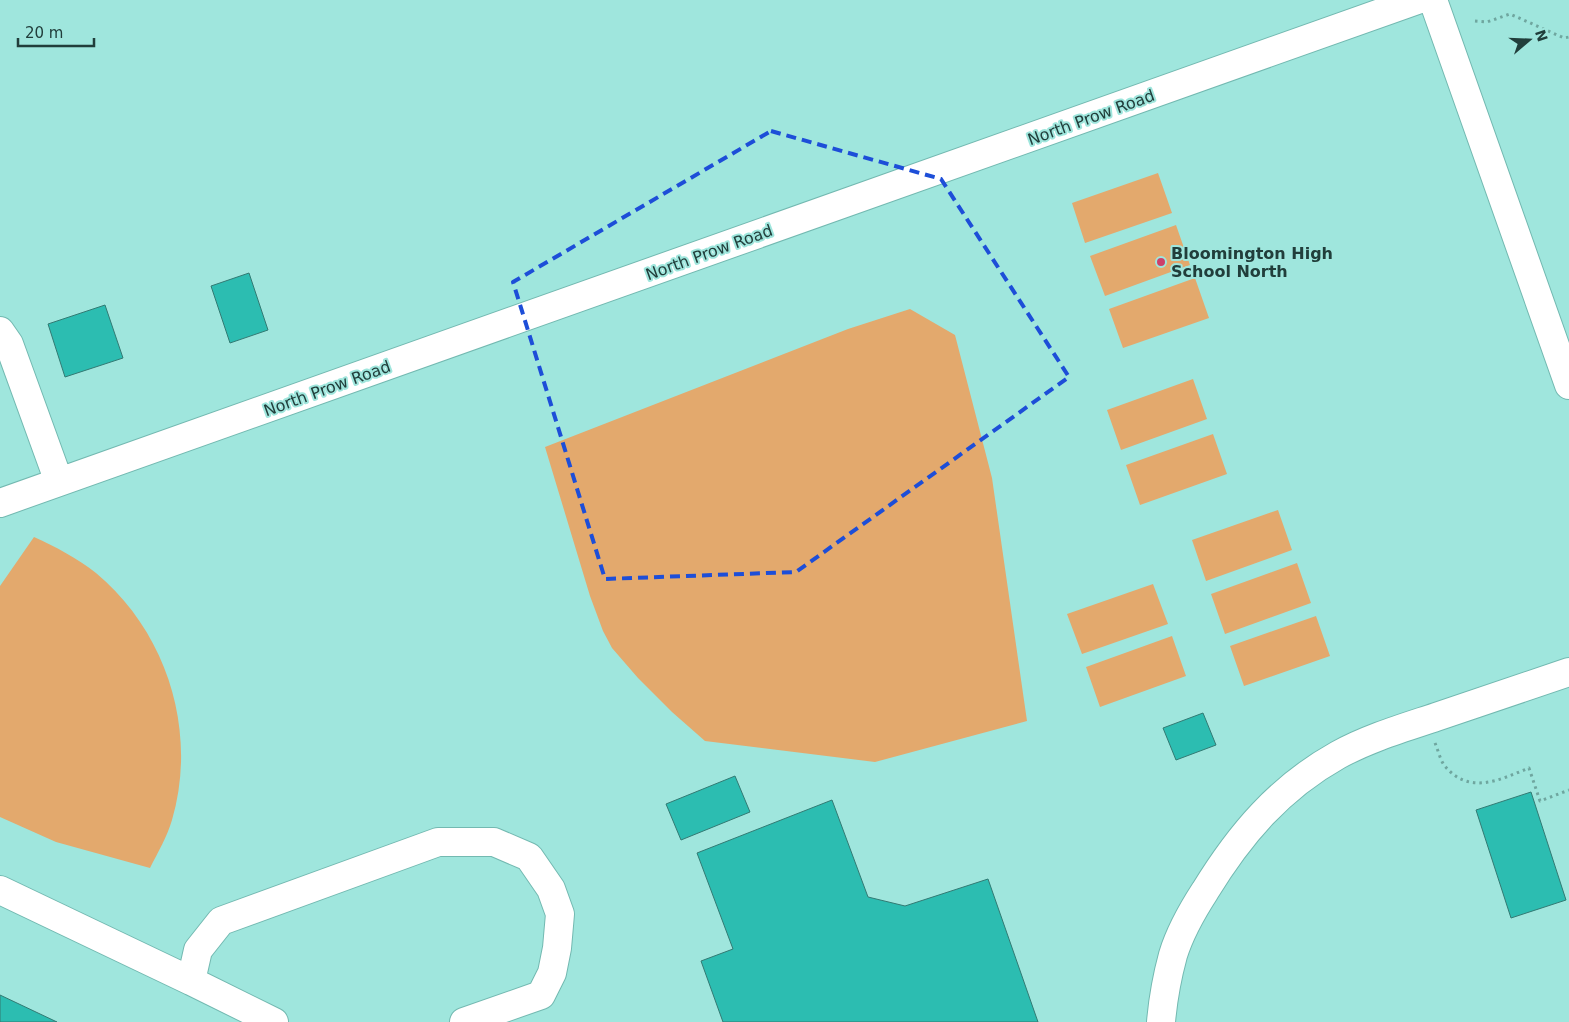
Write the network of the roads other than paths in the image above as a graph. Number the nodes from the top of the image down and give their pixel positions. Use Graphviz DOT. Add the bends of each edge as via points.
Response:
graph roads {
  1 [pos="1417,0"];
  2 [pos="1433,0"];
  3 [pos="0,331"];
  4 [pos="1569,385"];
  5 [pos="60,482"];
  6 [pos="0,504"];
  7 [pos="1569,672"];
  8 [pos="0,890"];
  9 [pos="191,981"];
  10 [pos="274,1022"];
  11 [pos="464,1022"];
  12 [pos="1161,1022"];
  1 -- 5 [label="street, North Prow Road"];
  2 -- 4 [label="street"];
  3 -- 5 [label="street" via="8,344"];
  5 -- 6 [label="street, North Prow Road"];
  7 -- 12 [label="street" via="1371,739 1338,755 1285,792 1242,836 1218,869 1184,928 1171,964"];
  8 -- 9 [label="street"];
  9 -- 10 [label="street"];
  9 -- 11 [label="street" via="198,950 221,921 438,842 494,842 529,857 551,889 560,914 557,948 552,973 541,995"];
}
